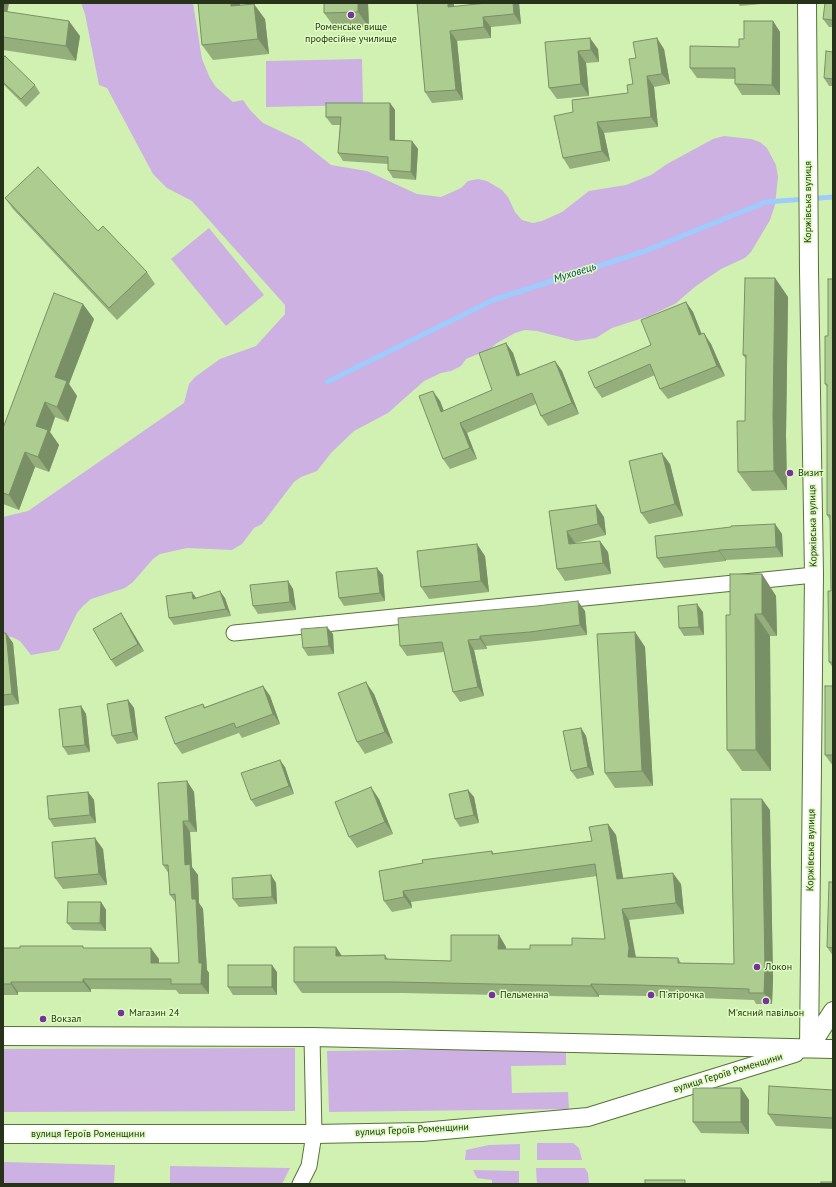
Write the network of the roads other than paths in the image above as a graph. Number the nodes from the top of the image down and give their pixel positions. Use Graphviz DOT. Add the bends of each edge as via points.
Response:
graph roads {
  1 [pos="807,3"];
  2 [pos="814,575"];
  3 [pos="234,633"];
  4 [pos="833,1011"];
  5 [pos="3,1036"];
  6 [pos="312,1037"];
  7 [pos="809,1048"];
  8 [pos="833,1049"];
  9 [pos="3,1134"];
  10 [pos="314,1134"];
  11 [pos="300,1184"];
  1 -- 2 [label="street, Коржівська вулиця"];
  2 -- 3 [label="street"];
  2 -- 7 [label="street, Коржівська вулиця"];
  4 -- 7 [label="street"];
  5 -- 6 [label="street, вулиця Героїв Роменщини"];
  6 -- 7 [label="street, вулиця Героїв Роменщини"];
  6 -- 10 [label="street"];
  7 -- 8 [label="street, вулиця Героїв Роменщини"];
  7 -- 10 [label="street, вулиця Героїв Роменщини" via="588,1117 422,1132"];
  9 -- 10 [label="street, вулиця Героїв Роменщини"];
  10 -- 11 [label="street" via="309,1166"];
}
